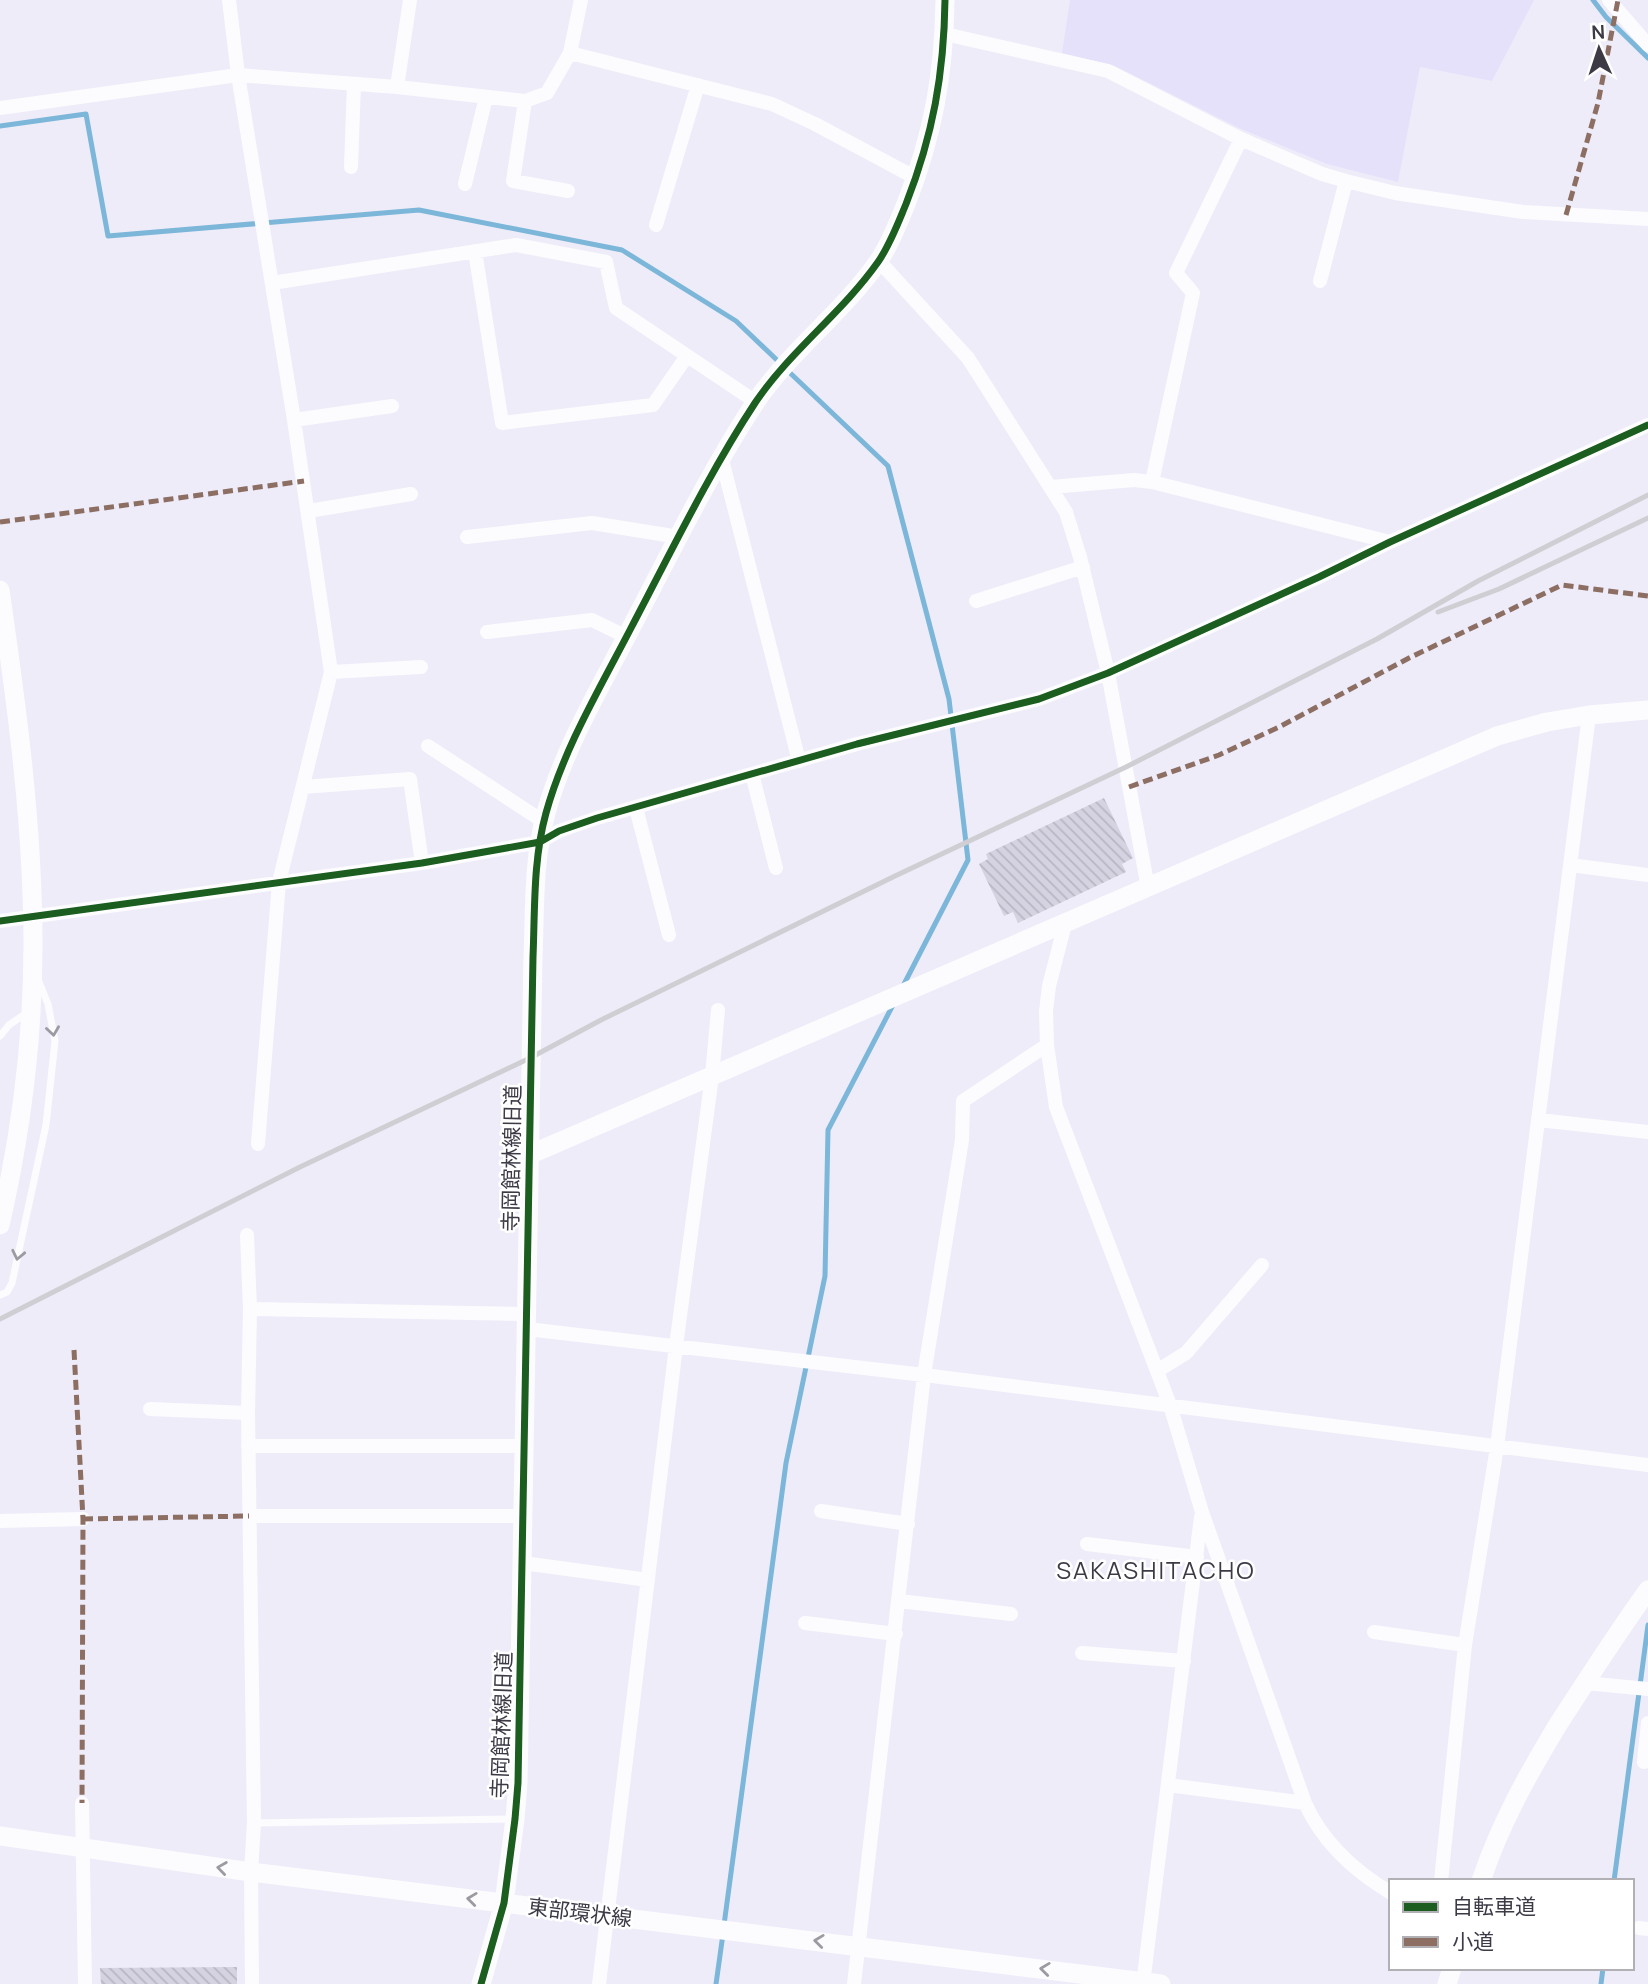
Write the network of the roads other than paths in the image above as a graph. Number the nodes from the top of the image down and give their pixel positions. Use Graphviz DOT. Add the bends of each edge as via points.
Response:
graph roads {
  1 [pos="229,0"];
  2 [pos="410,0"];
  3 [pos="581,0"];
  4 [pos="945,0"];
  5 [pos="1609,0"];
  6 [pos="945,34"];
  7 [pos="1648,45"];
  8 [pos="570,53"];
  9 [pos="238,75"];
  10 [pos="354,84"];
  11 [pos="698,85"];
  12 [pos="397,87"];
  13 [pos="486,97"];
  14 [pos="526,101"];
  15 [pos="0,108"];
  16 [pos="1241,139"];
  17 [pos="351,167"];
  18 [pos="916,178"];
  19 [pos="1346,181"];
  20 [pos="465,184"];
  21 [pos="568,191"];
  22 [pos="1648,219"];
  23 [pos="656,225"];
  24 [pos="475,251"];
  25 [pos="879,261"];
  26 [pos="1320,281"];
  27 [pos="272,283"];
  28 [pos="687,356"];
  29 [pos="756,402"];
  30 [pos="392,406"];
  31 [pos="294,420"];
  32 [pos="1648,425"];
  33 [pos="722,460"];
  34 [pos="1152,482"];
  35 [pos="1051,487"];
  36 [pos="411,494"];
  37 [pos="309,512"];
  38 [pos="467,537"];
  39 [pos="679,537"];
  40 [pos="1390,542"];
  41 [pos="1083,567"];
  42 [pos="0,590"];
  43 [pos="976,601"];
  44 [pos="487,632"];
  45 [pos="627,637"];
  46 [pos="421,667"];
  47 [pos="331,671"];
  48 [pos="1108,673"];
  49 [pos="1648,710"];
  50 [pos="1589,715"];
  51 [pos="428,746"];
  52 [pos="799,761"];
  53 [pos="752,774"];
  54 [pos="303,787"];
  55 [pos="636,808"];
  56 [pos="544,822"];
  57 [pos="540,842"];
  58 [pos="422,863"];
  59 [pos="1570,864"];
  60 [pos="776,868"];
  61 [pos="1648,875"];
  62 [pos="279,882"];
  63 [pos="1148,888"];
  64 [pos="32,916"];
  65 [pos="0,921"];
  66 [pos="1065,924"];
  67 [pos="669,935"];
  68 [pos="32,967"];
  69 [pos="31,1010"];
  70 [pos="718,1010"];
  71 [pos="0,1036"];
  72 [pos="1047,1045"];
  73 [pos="712,1076"];
  74 [pos="1539,1120"];
  75 [pos="1648,1132"];
  76 [pos="258,1144"];
  77 [pos="529,1154"];
  78 [pos="0,1225"];
  79 [pos="247,1235"];
  80 [pos="1262,1265"];
  81 [pos="0,1295"];
  82 [pos="250,1309"];
  83 [pos="527,1322"];
  84 [pos="676,1346"];
  85 [pos="1157,1371"];
  86 [pos="924,1375"];
  87 [pos="1170,1405"];
  88 [pos="150,1409"];
  89 [pos="248,1413"];
  90 [pos="248,1446"];
  91 [pos="525,1446"];
  92 [pos="1497,1447"];
  93 [pos="1648,1465"];
  94 [pos="821,1511"];
  95 [pos="1202,1513"];
  96 [pos="250,1516"];
  97 [pos="523,1516"];
  98 [pos="83,1519"];
  99 [pos="0,1521"];
  100 [pos="908,1524"];
  101 [pos="1087,1544"];
  102 [pos="1197,1557"];
  103 [pos="523,1563"];
  104 [pos="648,1580"];
  105 [pos="1648,1590"];
  106 [pos="900,1601"];
  107 [pos="1011,1614"];
  108 [pos="805,1623"];
  109 [pos="1374,1632"];
  110 [pos="896,1634"];
  111 [pos="1465,1645"];
  112 [pos="1082,1653"];
  113 [pos="1184,1661"];
  114 [pos="1585,1683"];
  115 [pos="1648,1689"];
  116 [pos="1648,1723"];
  117 [pos="1644,1762"];
  118 [pos="1168,1785"];
  119 [pos="82,1803"];
  120 [pos="1304,1803"];
  121 [pos="515,1819"];
  122 [pos="254,1823"];
  123 [pos="0,1836"];
  124 [pos="83,1848"];
  125 [pos="251,1872"];
  126 [pos="1441,1879"];
  127 [pos="1482,1879"];
  128 [pos="1389,1892"];
  129 [pos="504,1903"];
  130 [pos="607,1916"];
  131 [pos="858,1945"];
  132 [pos="1149,1983"];
  133 [pos="85,1984"];
  134 [pos="252,1984"];
  135 [pos="481,1984"];
  136 [pos="599,1984"];
  137 [pos="854,1984"];
  1 -- 9 [label="street"];
  2 -- 12 [label="street"];
  3 -- 8 [label="street"];
  4 -- 6 [label="street, 寺岡館林線旧道"];
  5 -- 7 [label="street"];
  6 -- 16 [label="street" via="1108,71"];
  6 -- 18 [label="street, 寺岡館林線旧道" via="932,125"];
  8 -- 11 [label="street"];
  8 -- 14 [label="street" via="547,93"];
  9 -- 10 [label="street"];
  9 -- 15 [label="street"];
  9 -- 27 [label="street"];
  10 -- 12 [label="street"];
  10 -- 17 [label="street"];
  11 -- 18 [label="street" via="772,104"];
  11 -- 23 [label="street"];
  12 -- 13 [label="street"];
  13 -- 14 [label="street"];
  13 -- 20 [label="street"];
  14 -- 21 [label="street" via="513,181"];
  16 -- 19 [label="street"];
  16 -- 34 [label="street" via="1176,273 1193,293"];
  18 -- 25 [label="street, 寺岡館林線旧道"];
  19 -- 22 [label="street" via="1523,212"];
  19 -- 26 [label="street"];
  24 -- 27 [label="street"];
  24 -- 28 [label="street" via="516,245 606,262 616,308"];
  24 -- 28 [label="street" via="502,423 653,405"];
  25 -- 29 [label="street, 寺岡館林線旧道"];
  25 -- 35 [label="street" via="968,358"];
  27 -- 31 [label="street"];
  28 -- 29 [label="street"];
  29 -- 33 [label="street, 寺岡館林線旧道"];
  30 -- 31 [label="street"];
  31 -- 37 [label="street"];
  32 -- 40 [label="street"];
  33 -- 39 [label="street, 寺岡館林線旧道"];
  33 -- 52 [label="street"];
  34 -- 35 [label="street"];
  34 -- 40 [label="street"];
  35 -- 41 [label="street" via="1066,512"];
  36 -- 37 [label="street"];
  37 -- 47 [label="street"];
  38 -- 39 [label="street" via="592,523"];
  39 -- 45 [label="street, 寺岡館林線旧道"];
  40 -- 48 [label="street"];
  41 -- 43 [label="street"];
  41 -- 48 [label="street"];
  42 -- 64 [label="street" via="16,703"];
  44 -- 45 [label="street" via="592,620"];
  45 -- 56 [label="street, 寺岡館林線旧道" via="577,732"];
  46 -- 47 [label="street"];
  47 -- 54 [label="street"];
  48 -- 52 [label="street" via="1039,699"];
  48 -- 63 [label="street"];
  49 -- 50 [label="street"];
  50 -- 59 [label="street"];
  50 -- 63 [label="street" via="1497,736"];
  51 -- 56 [label="street"];
  52 -- 53 [label="street"];
  53 -- 55 [label="street"];
  53 -- 60 [label="street"];
  54 -- 58 [label="street" via="410,779"];
  54 -- 62 [label="street"];
  55 -- 57 [label="street" via="559,831"];
  55 -- 67 [label="street"];
  56 -- 57 [label="street, 寺岡館林線旧道"];
  57 -- 58 [label="street"];
  57 -- 77 [label="street, 寺岡館林線旧道"];
  58 -- 62 [label="street"];
  59 -- 61 [label="street"];
  59 -- 74 [label="street"];
  62 -- 64 [label="street"];
  62 -- 76 [label="street"];
  63 -- 66 [label="street"];
  64 -- 65 [label="street"];
  64 -- 68 [label="street"];
  66 -- 72 [label="street" via="1049,986"];
  66 -- 73 [label="street"];
  68 -- 69 [label="street"];
  68 -- 81 [label="lane, one-way" via="44,990 55,1041 46,1125 32,1192 12,1283"];
  69 -- 71 [label="lane"];
  69 -- 78 [label="street" via="24,1088"];
  70 -- 73 [label="street"];
  72 -- 85 [label="street" via="1056,1107"];
  72 -- 86 [label="street" via="963,1101 962,1140"];
  73 -- 77 [label="street"];
  73 -- 84 [label="street"];
  74 -- 75 [label="street"];
  74 -- 92 [label="street"];
  77 -- 83 [label="street, 寺岡館林線旧道"];
  79 -- 82 [label="street"];
  80 -- 85 [label="street" via="1186,1353"];
  82 -- 83 [label="street"];
  82 -- 89 [label="street"];
  83 -- 84 [label="street"];
  83 -- 91 [label="street, 寺岡館林線旧道"];
  84 -- 86 [label="street"];
  84 -- 104 [label="street"];
  85 -- 87 [label="street"];
  86 -- 87 [label="street"];
  86 -- 100 [label="street"];
  87 -- 92 [label="street"];
  87 -- 95 [label="street"];
  88 -- 89 [label="street"];
  89 -- 90 [label="street"];
  90 -- 91 [label="street"];
  90 -- 96 [label="street"];
  91 -- 97 [label="street, 寺岡館林線旧道"];
  92 -- 93 [label="street"];
  92 -- 111 [label="street"];
  94 -- 100 [label="street"];
  95 -- 102 [label="street"];
  95 -- 120 [label="street"];
  96 -- 97 [label="street"];
  96 -- 122 [label="street"];
  97 -- 103 [label="street, 寺岡館林線旧道"];
  98 -- 99 [label="street"];
  100 -- 106 [label="street"];
  101 -- 102 [label="street"];
  102 -- 113 [label="street"];
  103 -- 104 [label="street"];
  103 -- 121 [label="street, 寺岡館林線旧道"];
  104 -- 130 [label="street"];
  105 -- 114 [label="street"];
  106 -- 107 [label="street"];
  106 -- 110 [label="street"];
  108 -- 110 [label="street"];
  109 -- 111 [label="street"];
  110 -- 131 [label="street"];
  111 -- 126 [label="street"];
  112 -- 113 [label="street"];
  113 -- 118 [label="street"];
  114 -- 115 [label="street"];
  114 -- 127 [label="street" via="1511,1807"];
  116 -- 117 [label="street"];
  118 -- 120 [label="street"];
  118 -- 132 [label="street"];
  119 -- 124 [label="street"];
  120 -- 128 [label="street" via="1331,1846 1368,1880"];
  121 -- 122 [label="lane"];
  121 -- 129 [label="street, 寺岡館林線旧道"];
  122 -- 125 [label="street"];
  123 -- 124 [label="street, 東部環状線"];
  125 -- 124 [label="street, 東部環状線, one-way"];
  124 -- 133 [label="street"];
  129 -- 125 [label="street, 東部環状線, one-way"];
  125 -- 134 [label="street"];
  129 -- 130 [label="street, 東部環状線"];
  129 -- 135 [label="street, 寺岡館林線旧道"];
  131 -- 130 [label="street, 東部環状線, one-way"];
  130 -- 136 [label="street"];
  132 -- 131 [label="street, 東部環状線, one-way"];
  131 -- 137 [label="street"];
}
